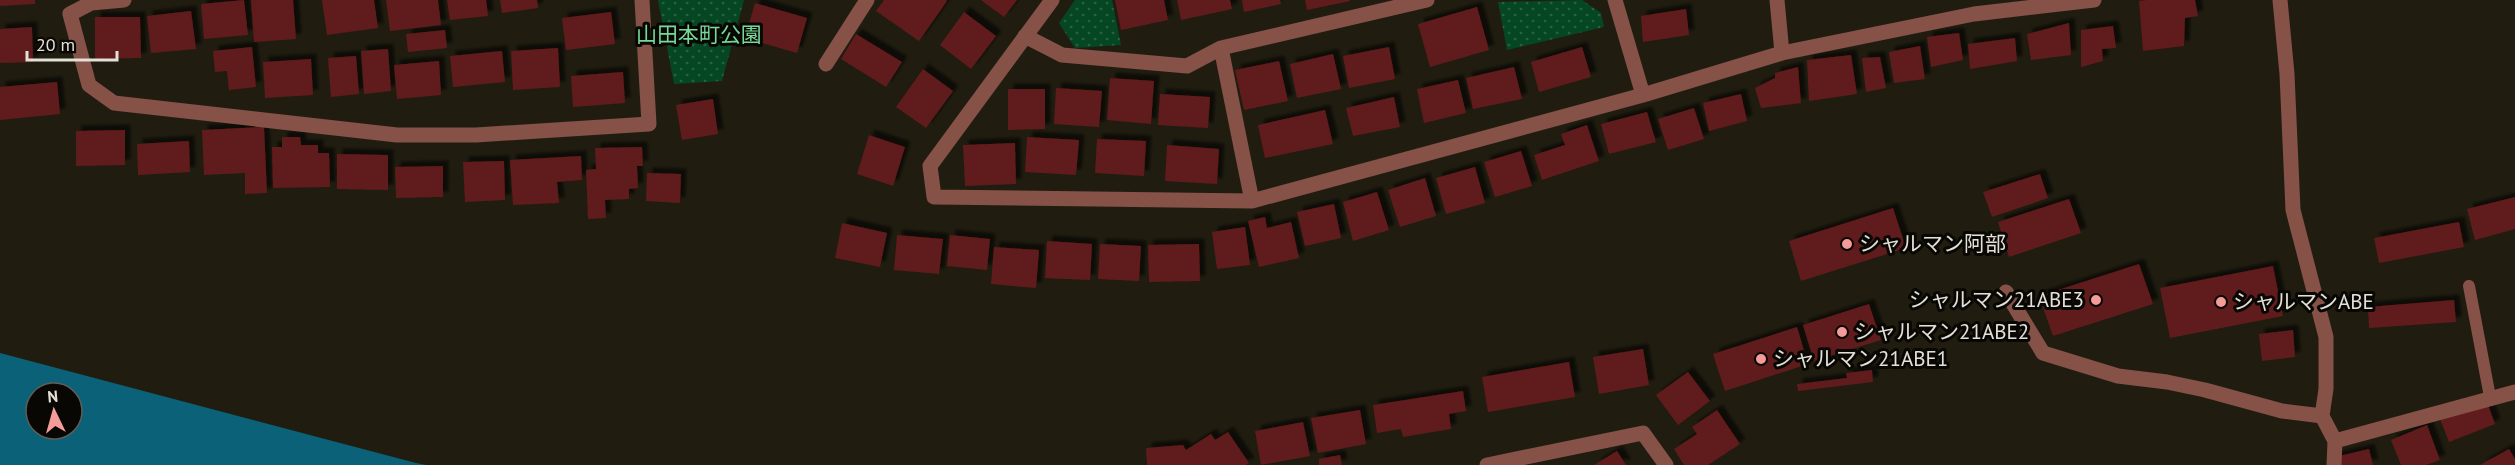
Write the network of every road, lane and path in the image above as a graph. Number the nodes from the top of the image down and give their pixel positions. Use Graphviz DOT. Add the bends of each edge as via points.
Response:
graph roads {
  1 [pos="124,0"];
  2 [pos="642,0"];
  3 [pos="867,0"];
  4 [pos="1052,0"];
  5 [pos="1427,0"];
  6 [pos="1615,0"];
  7 [pos="1777,0"];
  8 [pos="2094,0"];
  9 [pos="2280,0"];
  10 [pos="1973,7"];
  11 [pos="1025,36"];
  12 [pos="1221,48"];
  13 [pos="1782,53"];
  14 [pos="826,64"];
  15 [pos="1643,95"];
  16 [pos="1251,201"];
  17 [pos="2469,286"];
  18 [pos="2006,292"];
  19 [pos="2515,392"];
  20 [pos="2490,398"];
  21 [pos="2322,416"];
  22 [pos="2335,441"];
  23 [pos="1487,465"];
  24 [pos="1666,465"];
  25 [pos="2334,465"];
  1 -- 2 [label="street" via="91,3 70,14 88,85 114,103 409,135 476,135 649,124"];
  3 -- 14 [label="street"];
  4 -- 11 [label="street"];
  5 -- 12 [label="street"];
  6 -- 15 [label="street"];
  7 -- 13 [label="street"];
  8 -- 10 [label="street"];
  9 -- 21 [label="street" via="2288,74 2293,210 2326,338"];
  10 -- 13 [label="street"];
  11 -- 12 [label="street" via="1062,55 1187,66"];
  11 -- 16 [label="street" via="930,166 934,197"];
  12 -- 16 [label="street"];
  13 -- 15 [label="street"];
  15 -- 16 [label="street"];
  17 -- 20 [label="lane"];
  18 -- 21 [label="street" via="2043,353 2118,376 2195,388 2282,411"];
  19 -- 20 [label="street"];
  20 -- 22 [label="street"];
  21 -- 22 [label="street"];
  22 -- 25 [label="street"];
  23 -- 24 [label="street" via="1643,433"];
}
